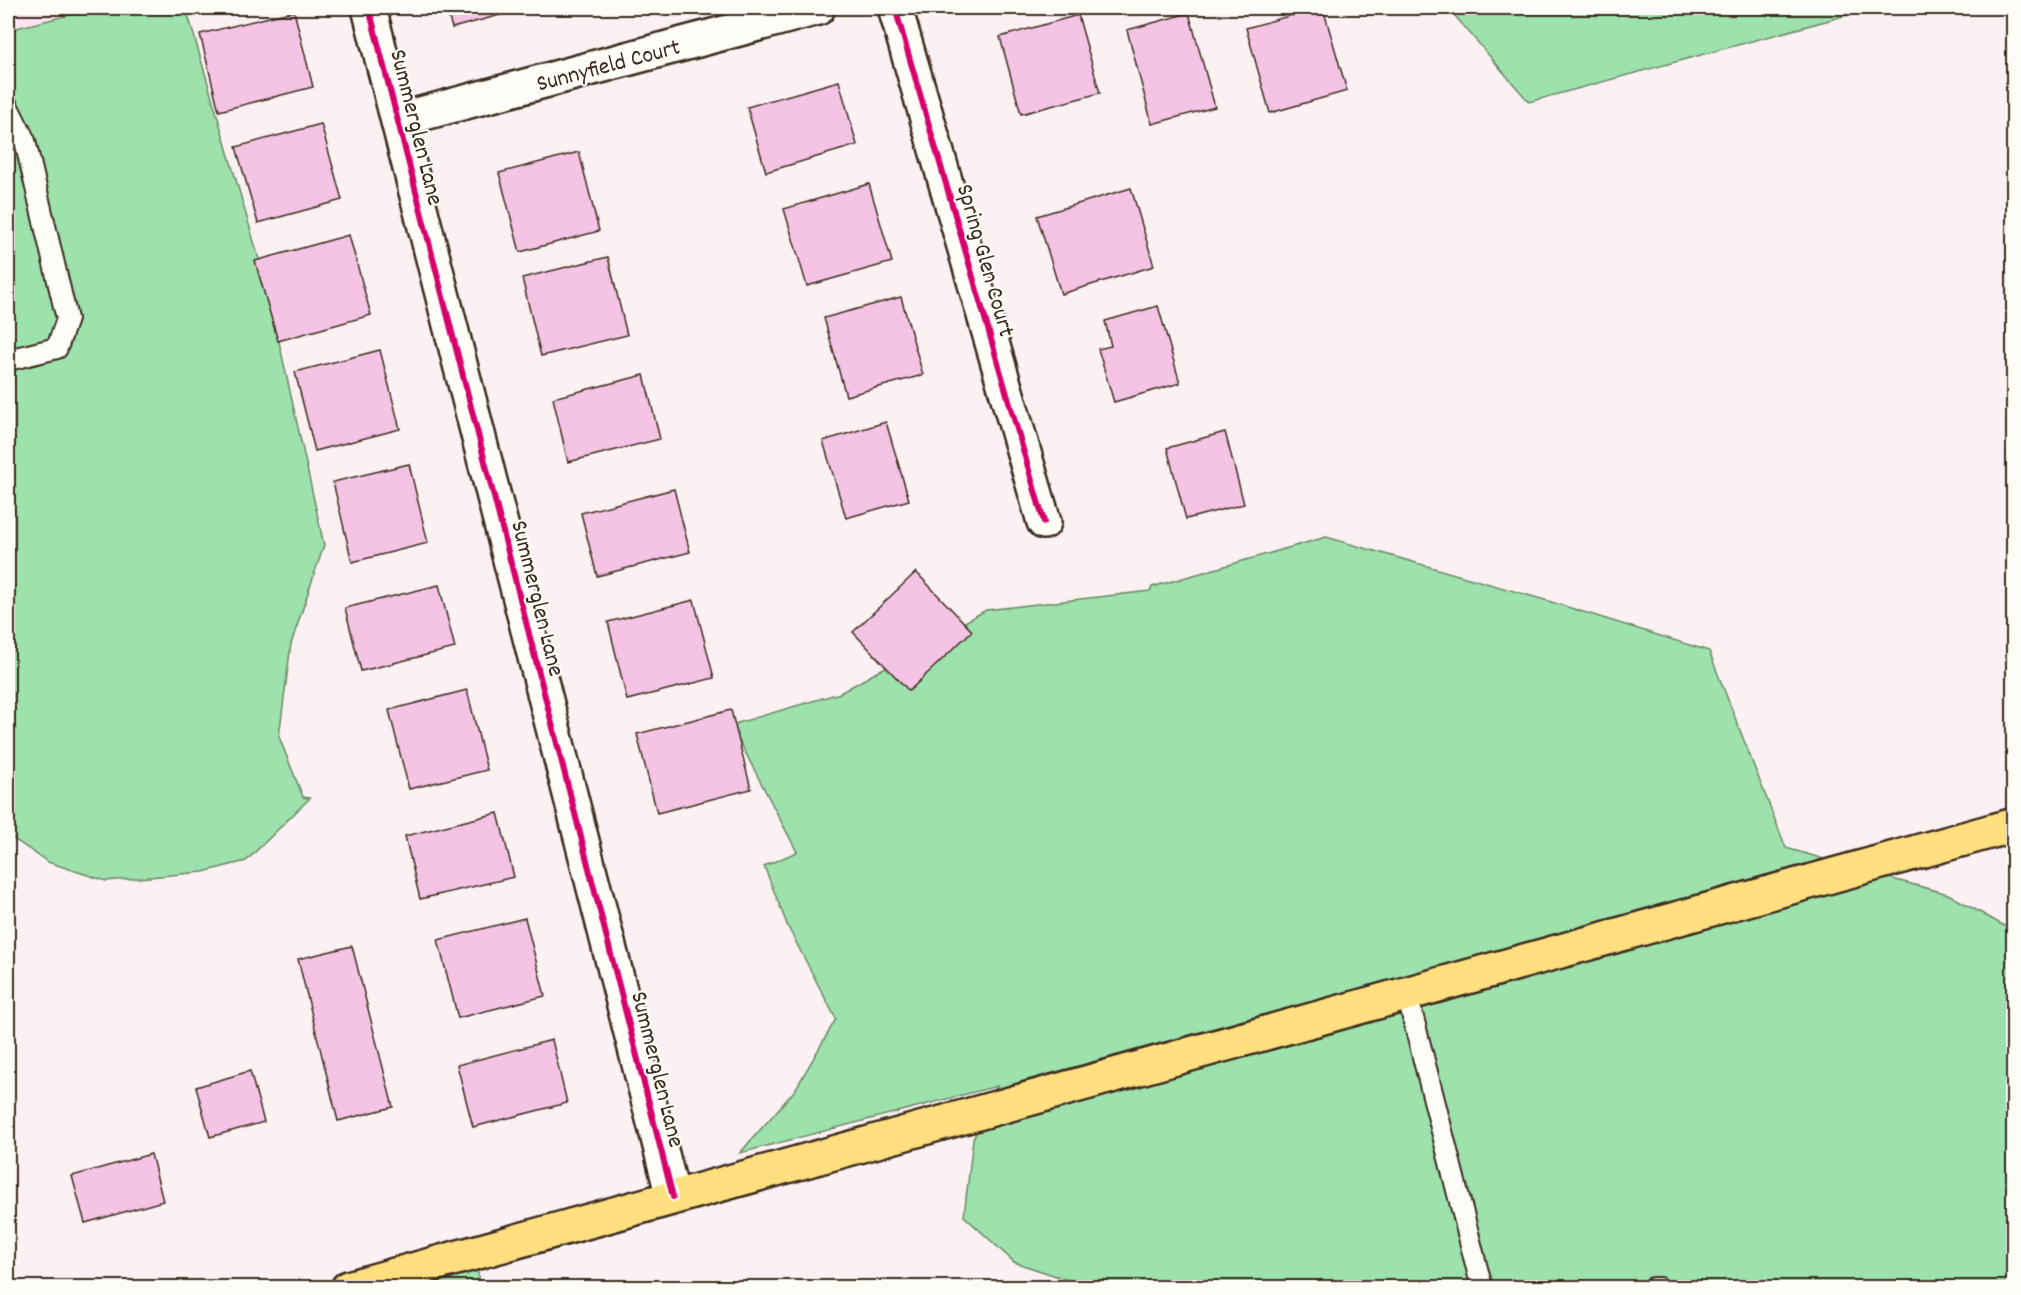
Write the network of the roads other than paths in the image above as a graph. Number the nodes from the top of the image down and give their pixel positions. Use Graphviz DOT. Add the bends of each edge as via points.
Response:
graph roads {
  1 [pos="369,8"];
  2 [pos="818,8"];
  3 [pos="895,8"];
  4 [pos="8,107"];
  5 [pos="398,120"];
  6 [pos="8,360"];
  7 [pos="1044,522"];
  8 [pos="2013,825"];
  9 [pos="1407,994"];
  10 [pos="673,1197"];
  11 [pos="348,1287"];
  12 [pos="1482,1287"];
  13 [pos="1653,1287"];
  14 [pos="1659,1287"];
  1 -- 5 [label="street, Summerglen Lane"];
  2 -- 5 [label="street, Sunnyfield Court"];
  3 -- 7 [label="street, Spring Glen Court"];
  4 -- 6 [label="lane" via="25,141 67,319 57,348"];
  5 -- 10 [label="street, Summerglen Lane"];
  8 -- 9 [label="main road"];
  9 -- 10 [label="main road"];
  9 -- 12 [label="lane"];
  10 -- 11 [label="main road"];
  13 -- 14 [label="lane"];
}
